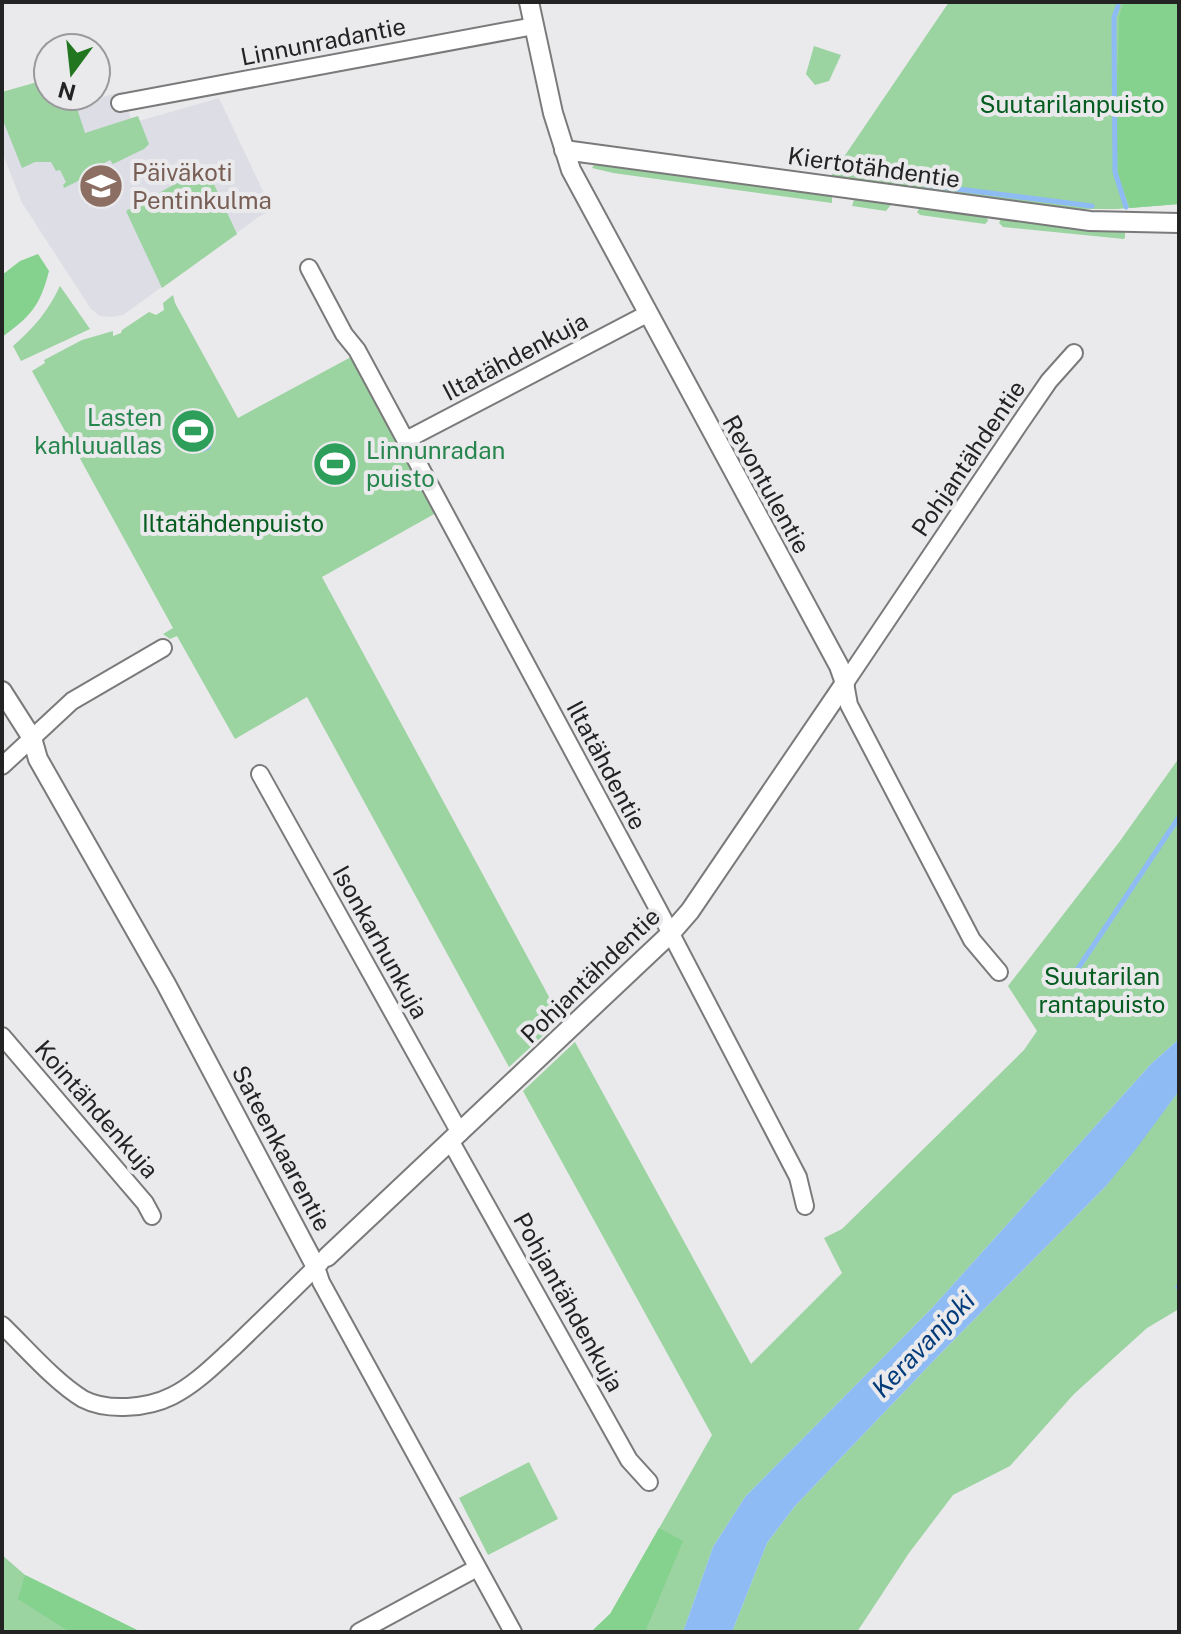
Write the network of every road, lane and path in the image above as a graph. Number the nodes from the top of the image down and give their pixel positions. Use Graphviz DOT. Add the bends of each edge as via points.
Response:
graph roads {
  1 [pos="529,2"];
  2 [pos="534,26"];
  3 [pos="120,103"];
  4 [pos="564,150"];
  5 [pos="1179,223"];
  6 [pos="309,268"];
  7 [pos="647,314"];
  8 [pos="1074,353"];
  9 [pos="406,440"];
  10 [pos="163,648"];
  11 [pos="845,683"];
  12 [pos="2,691"];
  13 [pos="32,738"];
  14 [pos="2,766"];
  15 [pos="260,774"];
  16 [pos="670,934"];
  17 [pos="999,972"];
  18 [pos="2,1036"];
  19 [pos="456,1138"];
  20 [pos="805,1206"];
  21 [pos="152,1216"];
  22 [pos="322,1262"];
  23 [pos="2,1325"];
  24 [pos="649,1482"];
  25 [pos="477,1568"];
  26 [pos="359,1632"];
  27 [pos="513,1632"];
  1 -- 2 [label="street, Revontulentie"];
  2 -- 3 [label="street, Linnunradantie"];
  2 -- 4 [label="street, Revontulentie"];
  4 -- 5 [label="street, Kiertotähdentie" via="1090,221"];
  4 -- 7 [label="street, Revontulentie"];
  6 -- 9 [label="street, Iltatähdentie"];
  7 -- 9 [label="street, Iltatähdenkuja"];
  7 -- 11 [label="street, Revontulentie"];
  8 -- 11 [label="street, Pohjantähdentie" via="1049,381"];
  9 -- 16 [label="street, Iltatähdentie"];
  10 -- 13 [label="street" via="72,701"];
  11 -- 16 [label="street, Pohjantähdentie"];
  11 -- 17 [label="street, Revontulentie" via="849,705 972,940"];
  12 -- 13 [label="street, Sateenkaarentie"];
  13 -- 14 [label="street"];
  13 -- 22 [label="street, Sateenkaarentie" via="38,759"];
  15 -- 19 [label="street, Isonkarhunkuja"];
  16 -- 19 [label="street, Pohjantähdentie"];
  16 -- 20 [label="street, Iltatähdentie" via="798,1177"];
  18 -- 21 [label="street, Kointähdenkuja"];
  19 -- 22 [label="street, Pohjantähdentie"];
  19 -- 24 [label="street, Pohjantähdenkuja" via="629,1460"];
  22 -- 23 [label="street, Pohjantähdentie" via="192,1384 150,1403 110,1407 84,1399"];
  22 -- 25 [label="street, Sateenkaarentie" via="321,1282"];
  25 -- 26 [label="street"];
  25 -- 27 [label="street, Sateenkaarentie"];
}
